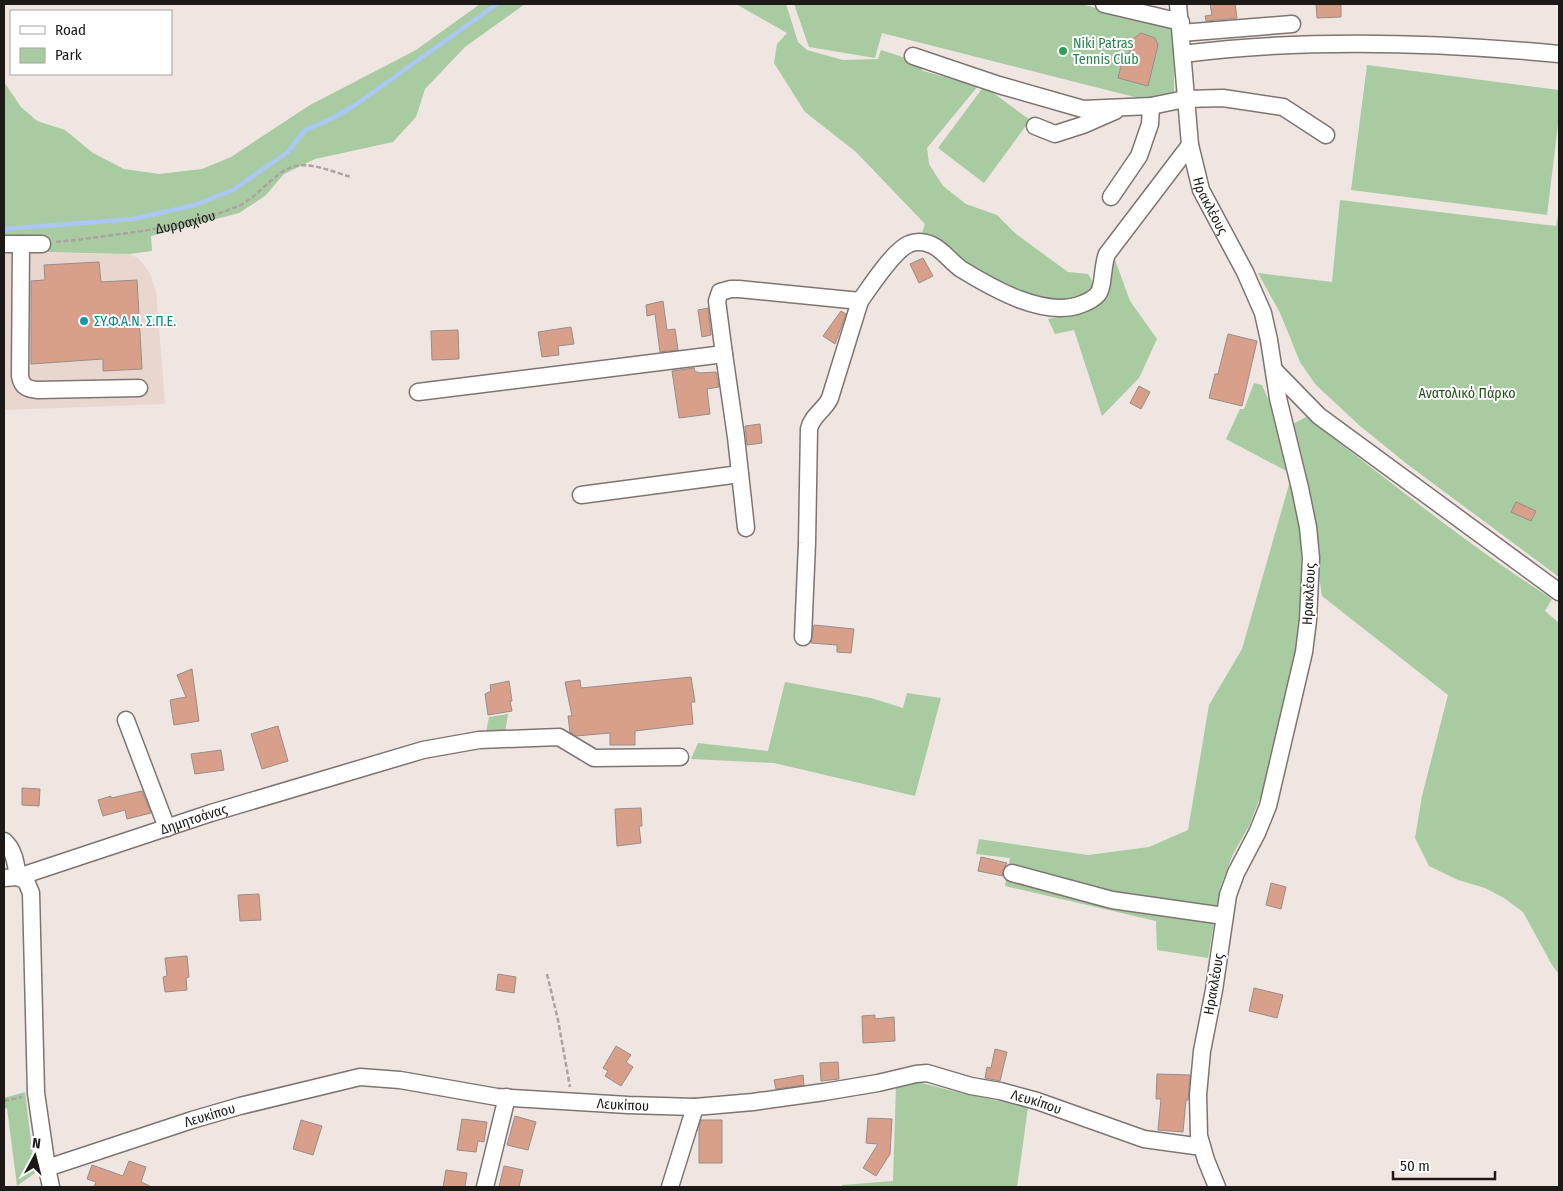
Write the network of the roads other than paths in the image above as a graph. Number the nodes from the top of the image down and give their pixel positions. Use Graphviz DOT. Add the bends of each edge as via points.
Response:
graph roads {
  1 [pos="1104,4"];
  2 [pos="1178,4"];
  3 [pos="1292,24"];
  4 [pos="1181,28"];
  5 [pos="1183,54"];
  6 [pos="1559,54"];
  7 [pos="913,56"];
  8 [pos="1185,99"];
  9 [pos="1151,106"];
  10 [pos="1122,108"];
  11 [pos="1035,126"];
  12 [pos="1326,135"];
  13 [pos="1190,145"];
  14 [pos="1111,197"];
  15 [pos="4,244"];
  16 [pos="21,244"];
  17 [pos="42,244"];
  18 [pos="860,301"];
  19 [pos="724,354"];
  20 [pos="1274,370"];
  21 [pos="139,388"];
  22 [pos="418,392"];
  23 [pos="740,474"];
  24 [pos="581,495"];
  25 [pos="746,528"];
  26 [pos="1559,592"];
  27 [pos="803,637"];
  28 [pos="126,720"];
  29 [pos="680,757"];
  30 [pos="167,828"];
  31 [pos="4,841"];
  32 [pos="1012,873"];
  33 [pos="11,878"];
  34 [pos="1224,916"];
  35 [pos="507,1097"];
  36 [pos="695,1107"];
  37 [pos="1202,1147"];
  38 [pos="46,1168"];
  39 [pos="51,1187"];
  40 [pos="485,1187"];
  41 [pos="670,1187"];
  42 [pos="1217,1187"];
  1 -- 4 [label="street"];
  2 -- 4 [label="street, Ηρακλέους"];
  3 -- 4 [label="street"];
  4 -- 5 [label="street, Ηρακλέους"];
  5 -- 6 [label="street" via="1252,46 1340,44 1465,46"];
  5 -- 8 [label="street, Ηρακλέους"];
  7 -- 10 [label="street" via="1083,109"];
  8 -- 9 [label="street"];
  8 -- 12 [label="street" via="1223,98 1283,107"];
  8 -- 13 [label="street, Ηρακλέους"];
  9 -- 10 [label="street"];
  9 -- 14 [label="street" via="1150,124 1140,156"];
  10 -- 11 [label="street" via="1055,134"];
  13 -- 18 [label="street" via="1107,254 1100,290 1085,303 1063,309 1034,304 978,279 932,245 917,242 900,250"];
  13 -- 20 [label="street, Ηρακλέους" via="1200,190 1245,272 1262,313"];
  15 -- 16 [label="street"];
  16 -- 17 [label="street"];
  16 -- 21 [label="street" via="20,376 25,387 38,390"];
  18 -- 19 [label="street" via="739,289 720,292 717,301"];
  18 -- 27 [label="street" via="830,398 812,419 809,429"];
  19 -- 22 [label="street"];
  19 -- 23 [label="street"];
  20 -- 26 [label="street" via="1319,416"];
  20 -- 34 [label="street, Ηρακλέους" via="1308,527 1311,558 1308,620 1304,652 1268,806 1231,883"];
  23 -- 24 [label="street"];
  23 -- 25 [label="street"];
  28 -- 30 [label="street"];
  29 -- 30 [label="street, Δημητσάνας" via="594,758 559,737 479,740 424,750"];
  30 -- 33 [label="street, Δημητσάνας"];
  31 -- 33 [label="street" via="12,853"];
  32 -- 34 [label="street" via="1112,900"];
  33 -- 38 [label="street" via="26,881 31,893 36,1093"];
  34 -- 37 [label="street, Ηρακλέους" via="1199,1075 1198,1116"];
  35 -- 36 [label="street, Λευκίπου"];
  35 -- 38 [label="street, Λευκίπου" via="360,1077 200,1117"];
  35 -- 40 [label="street"];
  36 -- 37 [label="street, Λευκίπου" via="815,1093 928,1073 1019,1096 1144,1139"];
  36 -- 41 [label="street"];
  37 -- 42 [label="street, Ηρακλέους"];
  38 -- 39 [label="street"];
}
